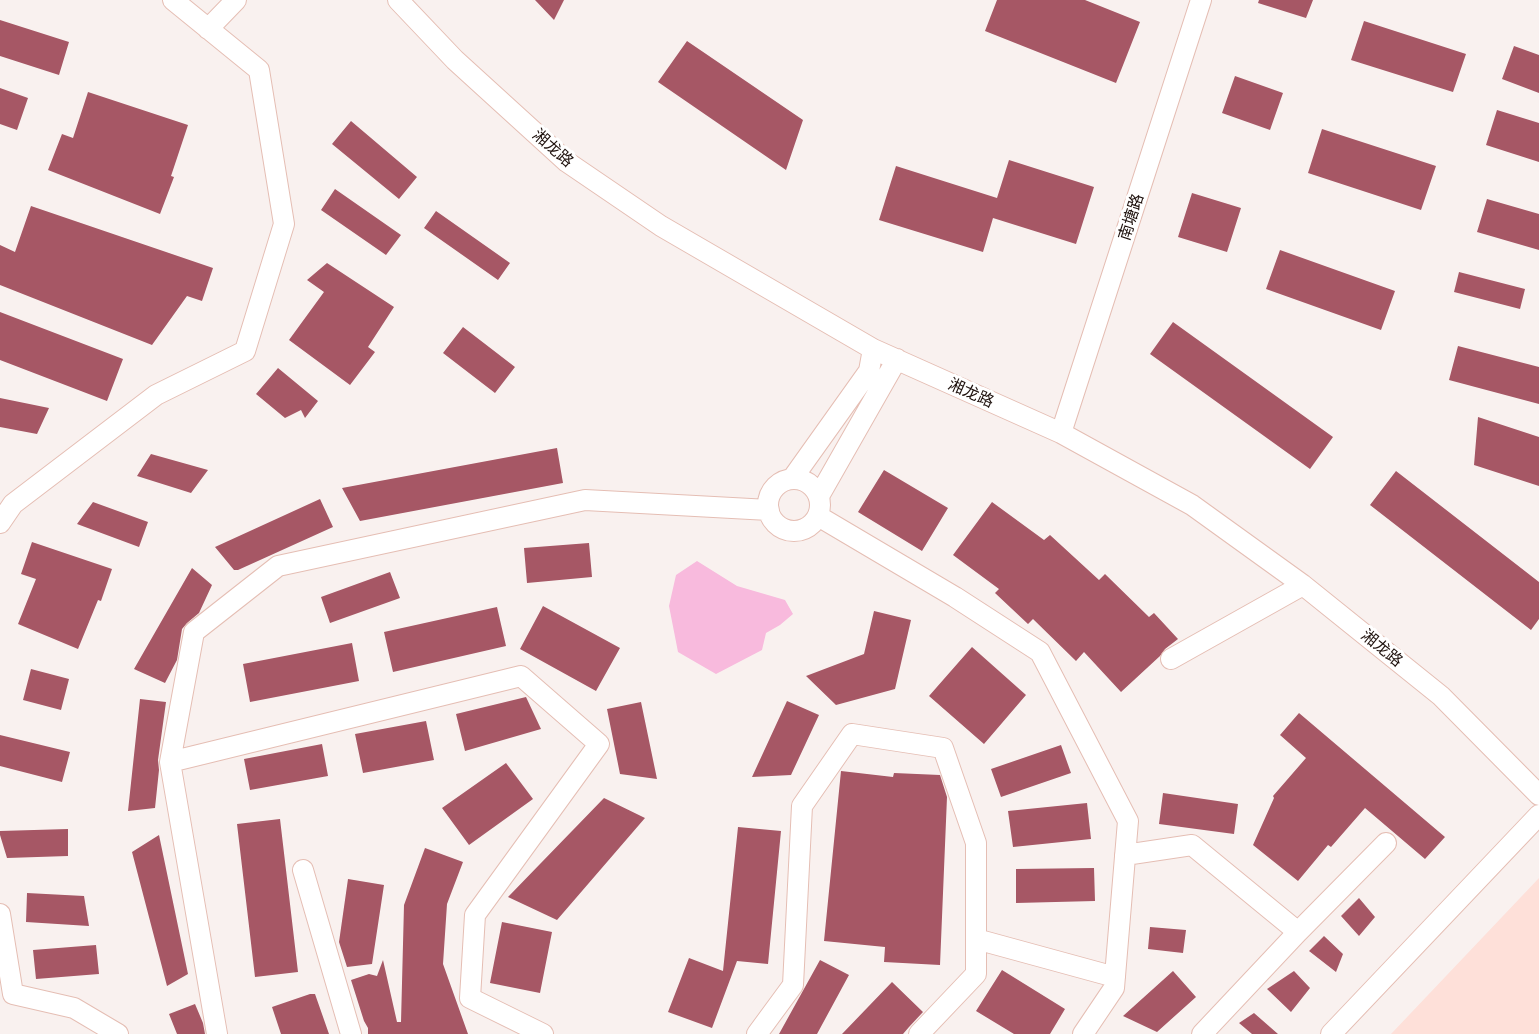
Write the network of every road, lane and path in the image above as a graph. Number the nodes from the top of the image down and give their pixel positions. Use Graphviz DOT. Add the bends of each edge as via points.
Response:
graph roads {
  1 [pos="173,0"];
  2 [pos="236,0"];
  3 [pos="398,0"];
  4 [pos="1201,0"];
  5 [pos="208,29"];
  6 [pos="873,349"];
  7 [pos="897,359"];
  8 [pos="1061,433"];
  9 [pos="792,479"];
  10 [pos="819,496"];
  11 [pos="769,510"];
  12 [pos="818,516"];
  13 [pos="0,523"];
  14 [pos="1303,585"];
  15 [pos="1171,660"];
  16 [pos="170,762"];
  17 [pos="1539,795"];
  18 [pos="1539,816"];
  19 [pos="1386,843"];
  20 [pos="1125,855"];
  21 [pos="303,870"];
  22 [pos="0,914"];
  23 [pos="1298,932"];
  24 [pos="976,939"];
  25 [pos="1115,977"];
  26 [pos="118,1034"];
  27 [pos="217,1034"];
  28 [pos="351,1034"];
  29 [pos="543,1034"];
  30 [pos="757,1034"];
  31 [pos="919,1034"];
  32 [pos="1083,1034"];
  33 [pos="1203,1034"];
  34 [pos="1331,1034"];
  1 -- 5 [label="street"];
  2 -- 5 [label="street"];
  3 -- 6 [label="street, 湘龙路" via="455,60 567,162 661,226"];
  4 -- 8 [label="street, 南塘路"];
  5 -- 13 [label="street" via="259,70 284,224 245,351 156,395 13,504"];
  6 -- 7 [label="street, 湘龙路"];
  6 -- 9 [label="street" via="868,370"];
  7 -- 8 [label="street, 湘龙路"];
  7 -- 10 [label="street"];
  8 -- 14 [label="street, 湘龙路" via="1192,505"];
  9 -- 10 [label="street" via="806,481"];
  9 -- 11 [label="street" via="773,489"];
  10 -- 12 [label="street"];
  11 -- 12 [label="street" via="775,522 790,531 807,528"];
  11 -- 16 [label="street" via="585,500 278,566 194,632"];
  12 -- 20 [label="street" via="1040,652 1128,821"];
  14 -- 15 [label="street"];
  14 -- 17 [label="street, 湘龙路" via="1441,696"];
  16 -- 27 [label="street"];
  16 -- 29 [label="street" via="521,676 599,744 475,915 470,998"];
  18 -- 34 [label="street"];
  19 -- 23 [label="street"];
  20 -- 23 [label="street" via="1192,845"];
  20 -- 25 [label="street"];
  21 -- 28 [label="street"];
  22 -- 26 [label="street" via="13,994 74,1008"];
  23 -- 33 [label="street"];
  24 -- 25 [label="street"];
  24 -- 30 [label="street" via="976,843 944,748 852,734 802,806 793,985"];
  24 -- 31 [label="street" via="976,974"];
  25 -- 32 [label="street" via="1114,988"];
}
